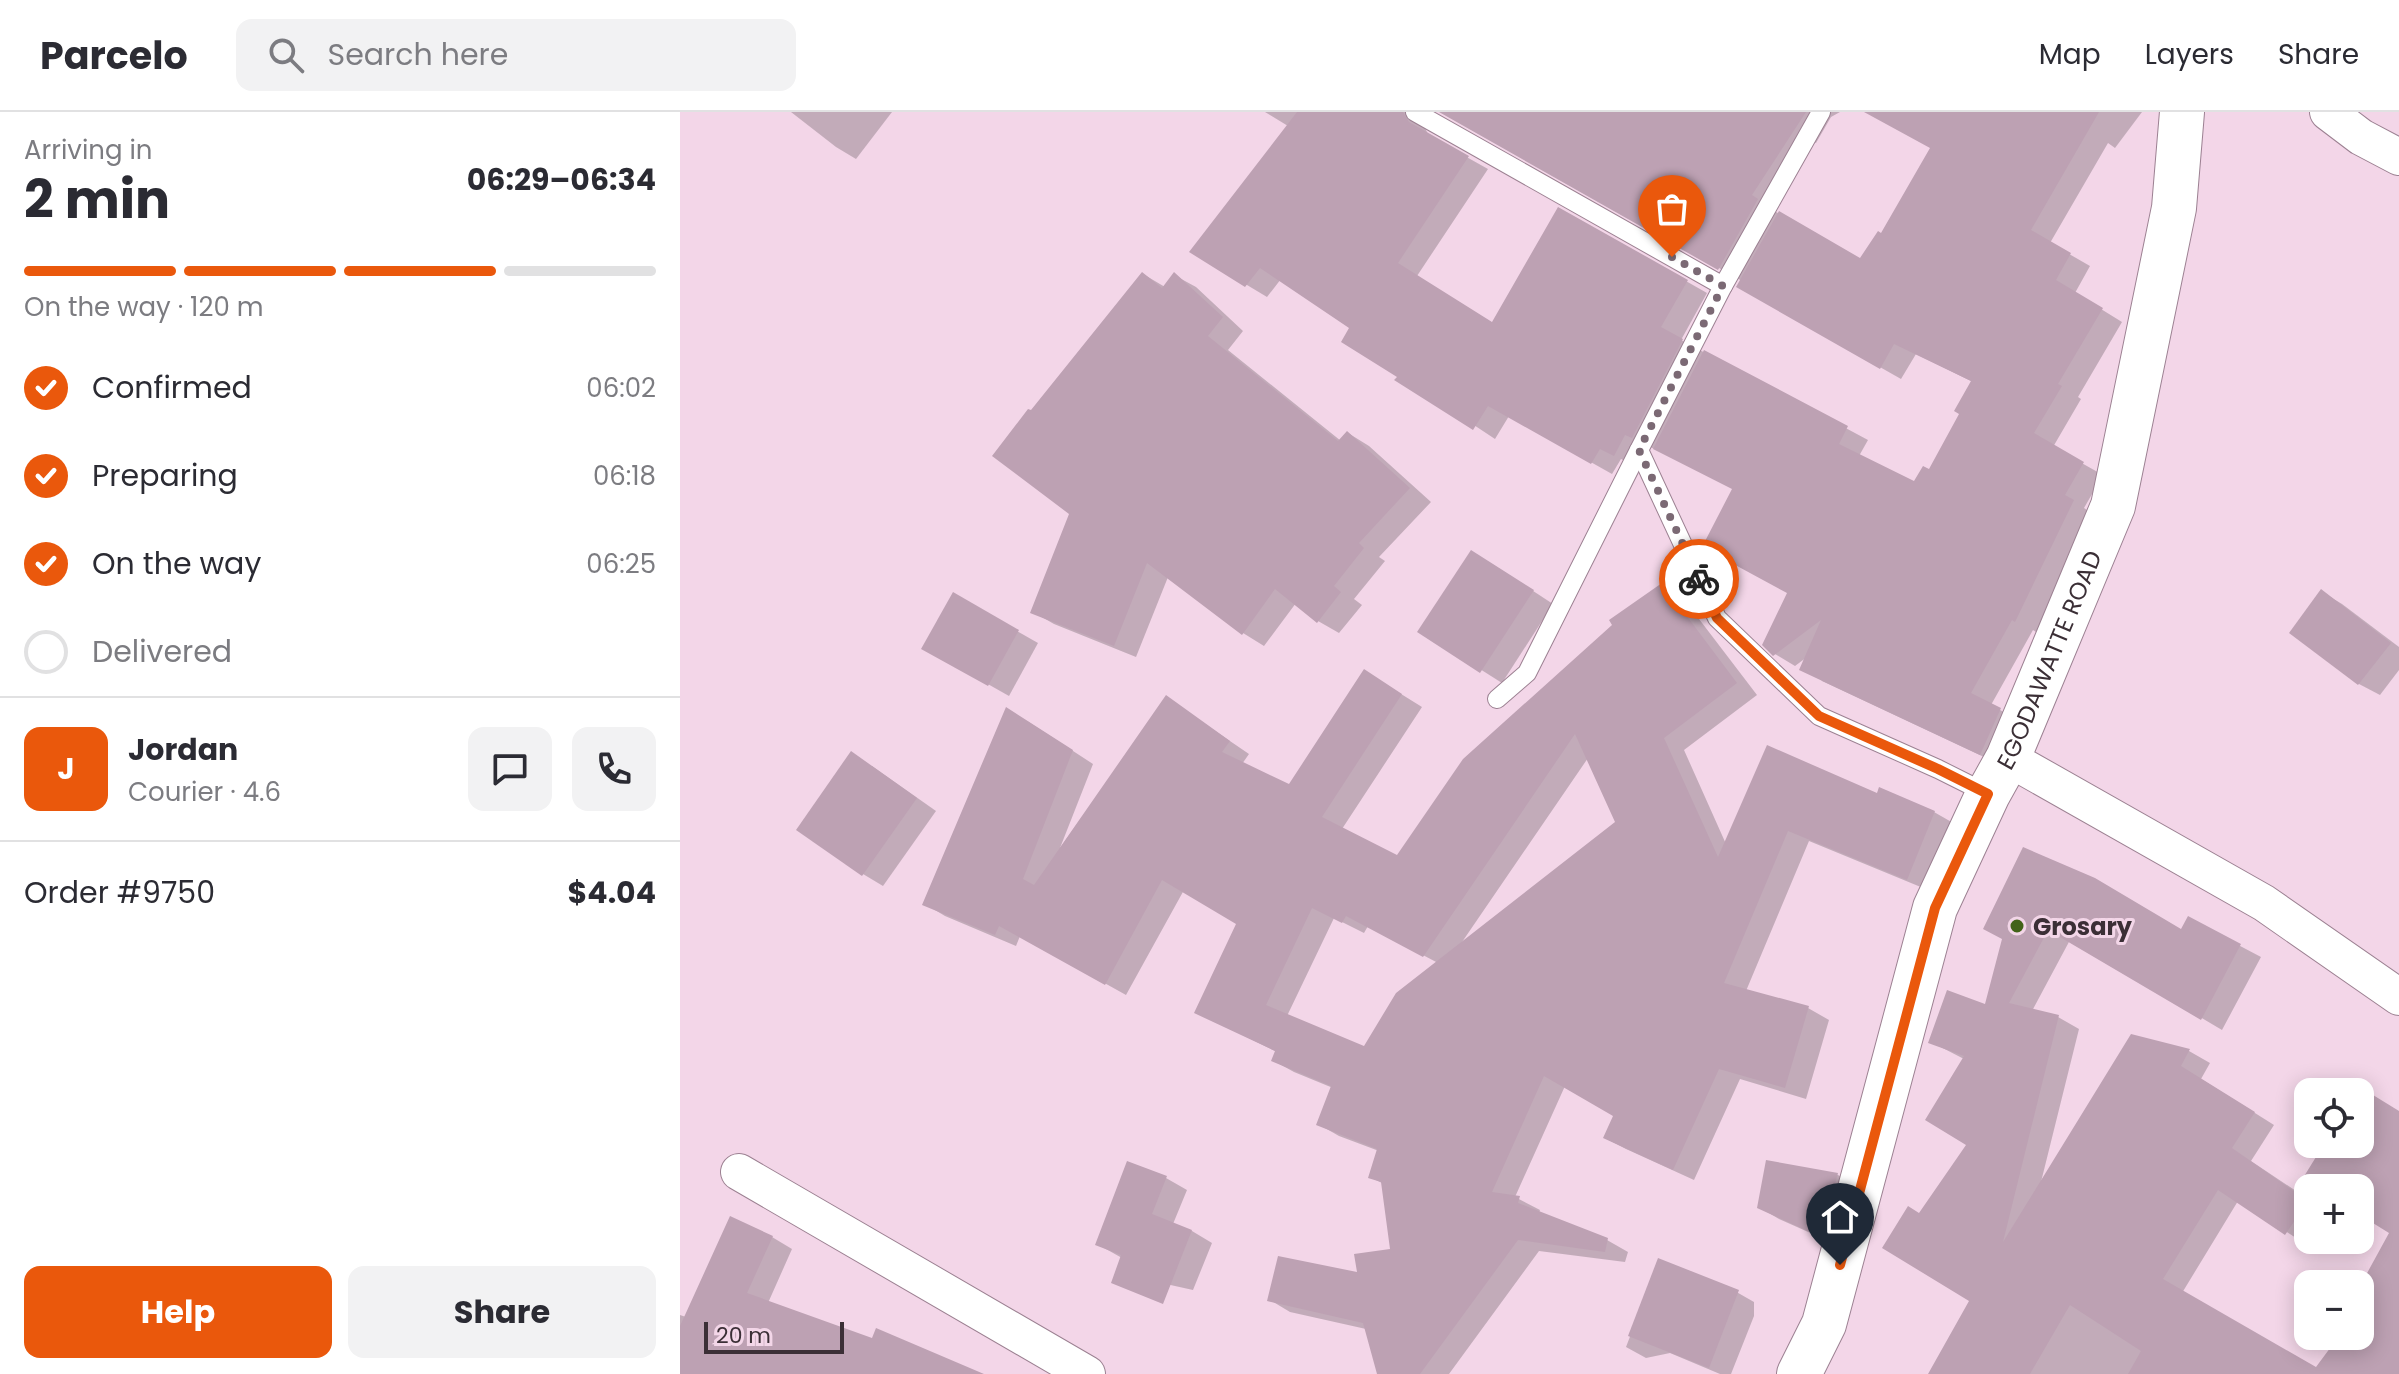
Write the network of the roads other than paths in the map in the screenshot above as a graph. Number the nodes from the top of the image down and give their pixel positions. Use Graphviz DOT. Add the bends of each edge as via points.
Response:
graph roads {
  1 [pos="1415,112"];
  2 [pos="1821,112"];
  3 [pos="2182,112"];
  4 [pos="2328,112"];
  5 [pos="2399,157"];
  6 [pos="1723,286"];
  7 [pos="1639,450"];
  8 [pos="1497,699"];
  9 [pos="1998,776"];
  10 [pos="2399,997"];
  11 [pos="739,1172"];
  12 [pos="1087,1374"];
  13 [pos="1799,1374"];
  1 -- 6 [label="lane"];
  2 -- 6 [label="lane"];
  3 -- 9 [label="street, EGODAWATTE ROAD" via="2174,208 2113,506"];
  4 -- 5 [label="street"];
  6 -- 7 [label="lane"];
  7 -- 8 [label="lane" via="1527,673"];
  7 -- 9 [label="lane" via="1717,618 1819,716 1938,769"];
  9 -- 10 [label="street" via="2264,903"];
  9 -- 13 [label="street, EGODAWATTE ROAD" via="1935,908 1824,1324"];
  11 -- 12 [label="street"];
}
